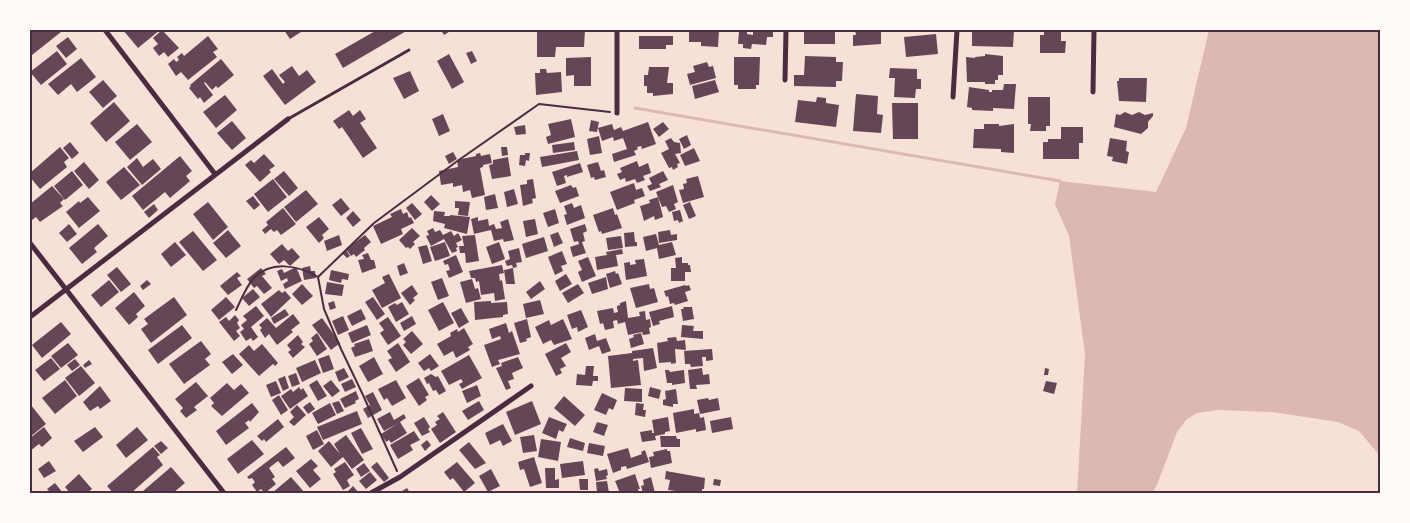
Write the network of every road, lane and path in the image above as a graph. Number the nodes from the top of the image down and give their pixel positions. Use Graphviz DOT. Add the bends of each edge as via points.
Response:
graph roads {
  1 [pos="105,30"];
  2 [pos="617,30"];
  3 [pos="786,30"];
  4 [pos="957,30"];
  5 [pos="1094,30"];
  6 [pos="409,50"];
  7 [pos="785,80"];
  8 [pos="1094,92"];
  9 [pos="954,97"];
  10 [pos="617,113"];
  11 [pos="288,119"];
  12 [pos="215,174"];
  13 [pos="30,243"];
  14 [pos="318,277"];
  15 [pos="66,290"];
  16 [pos="236,310"];
  17 [pos="30,317"];
  18 [pos="531,386"];
  19 [pos="400,477"];
  20 [pos="224,493"];
  21 [pos="372,493"];
  1 -- 12 [label="street"];
  2 -- 10 [label="street"];
  3 -- 7 [label="street"];
  4 -- 9 [label="street"];
  5 -- 8 [label="street"];
  6 -- 11 [label="lane"];
  10 -- 14 [label="path" via="540,104 374,223"];
  11 -- 12 [label="street"];
  12 -- 15 [label="street"];
  13 -- 15 [label="street"];
  14 -- 16 [label="path" via="307,270 283,266 263,270 252,280"];
  14 -- 19 [label="path" via="324,309"];
  15 -- 17 [label="street"];
  15 -- 20 [label="street"];
  18 -- 19 [label="street"];
  19 -- 21 [label="street"];
}
